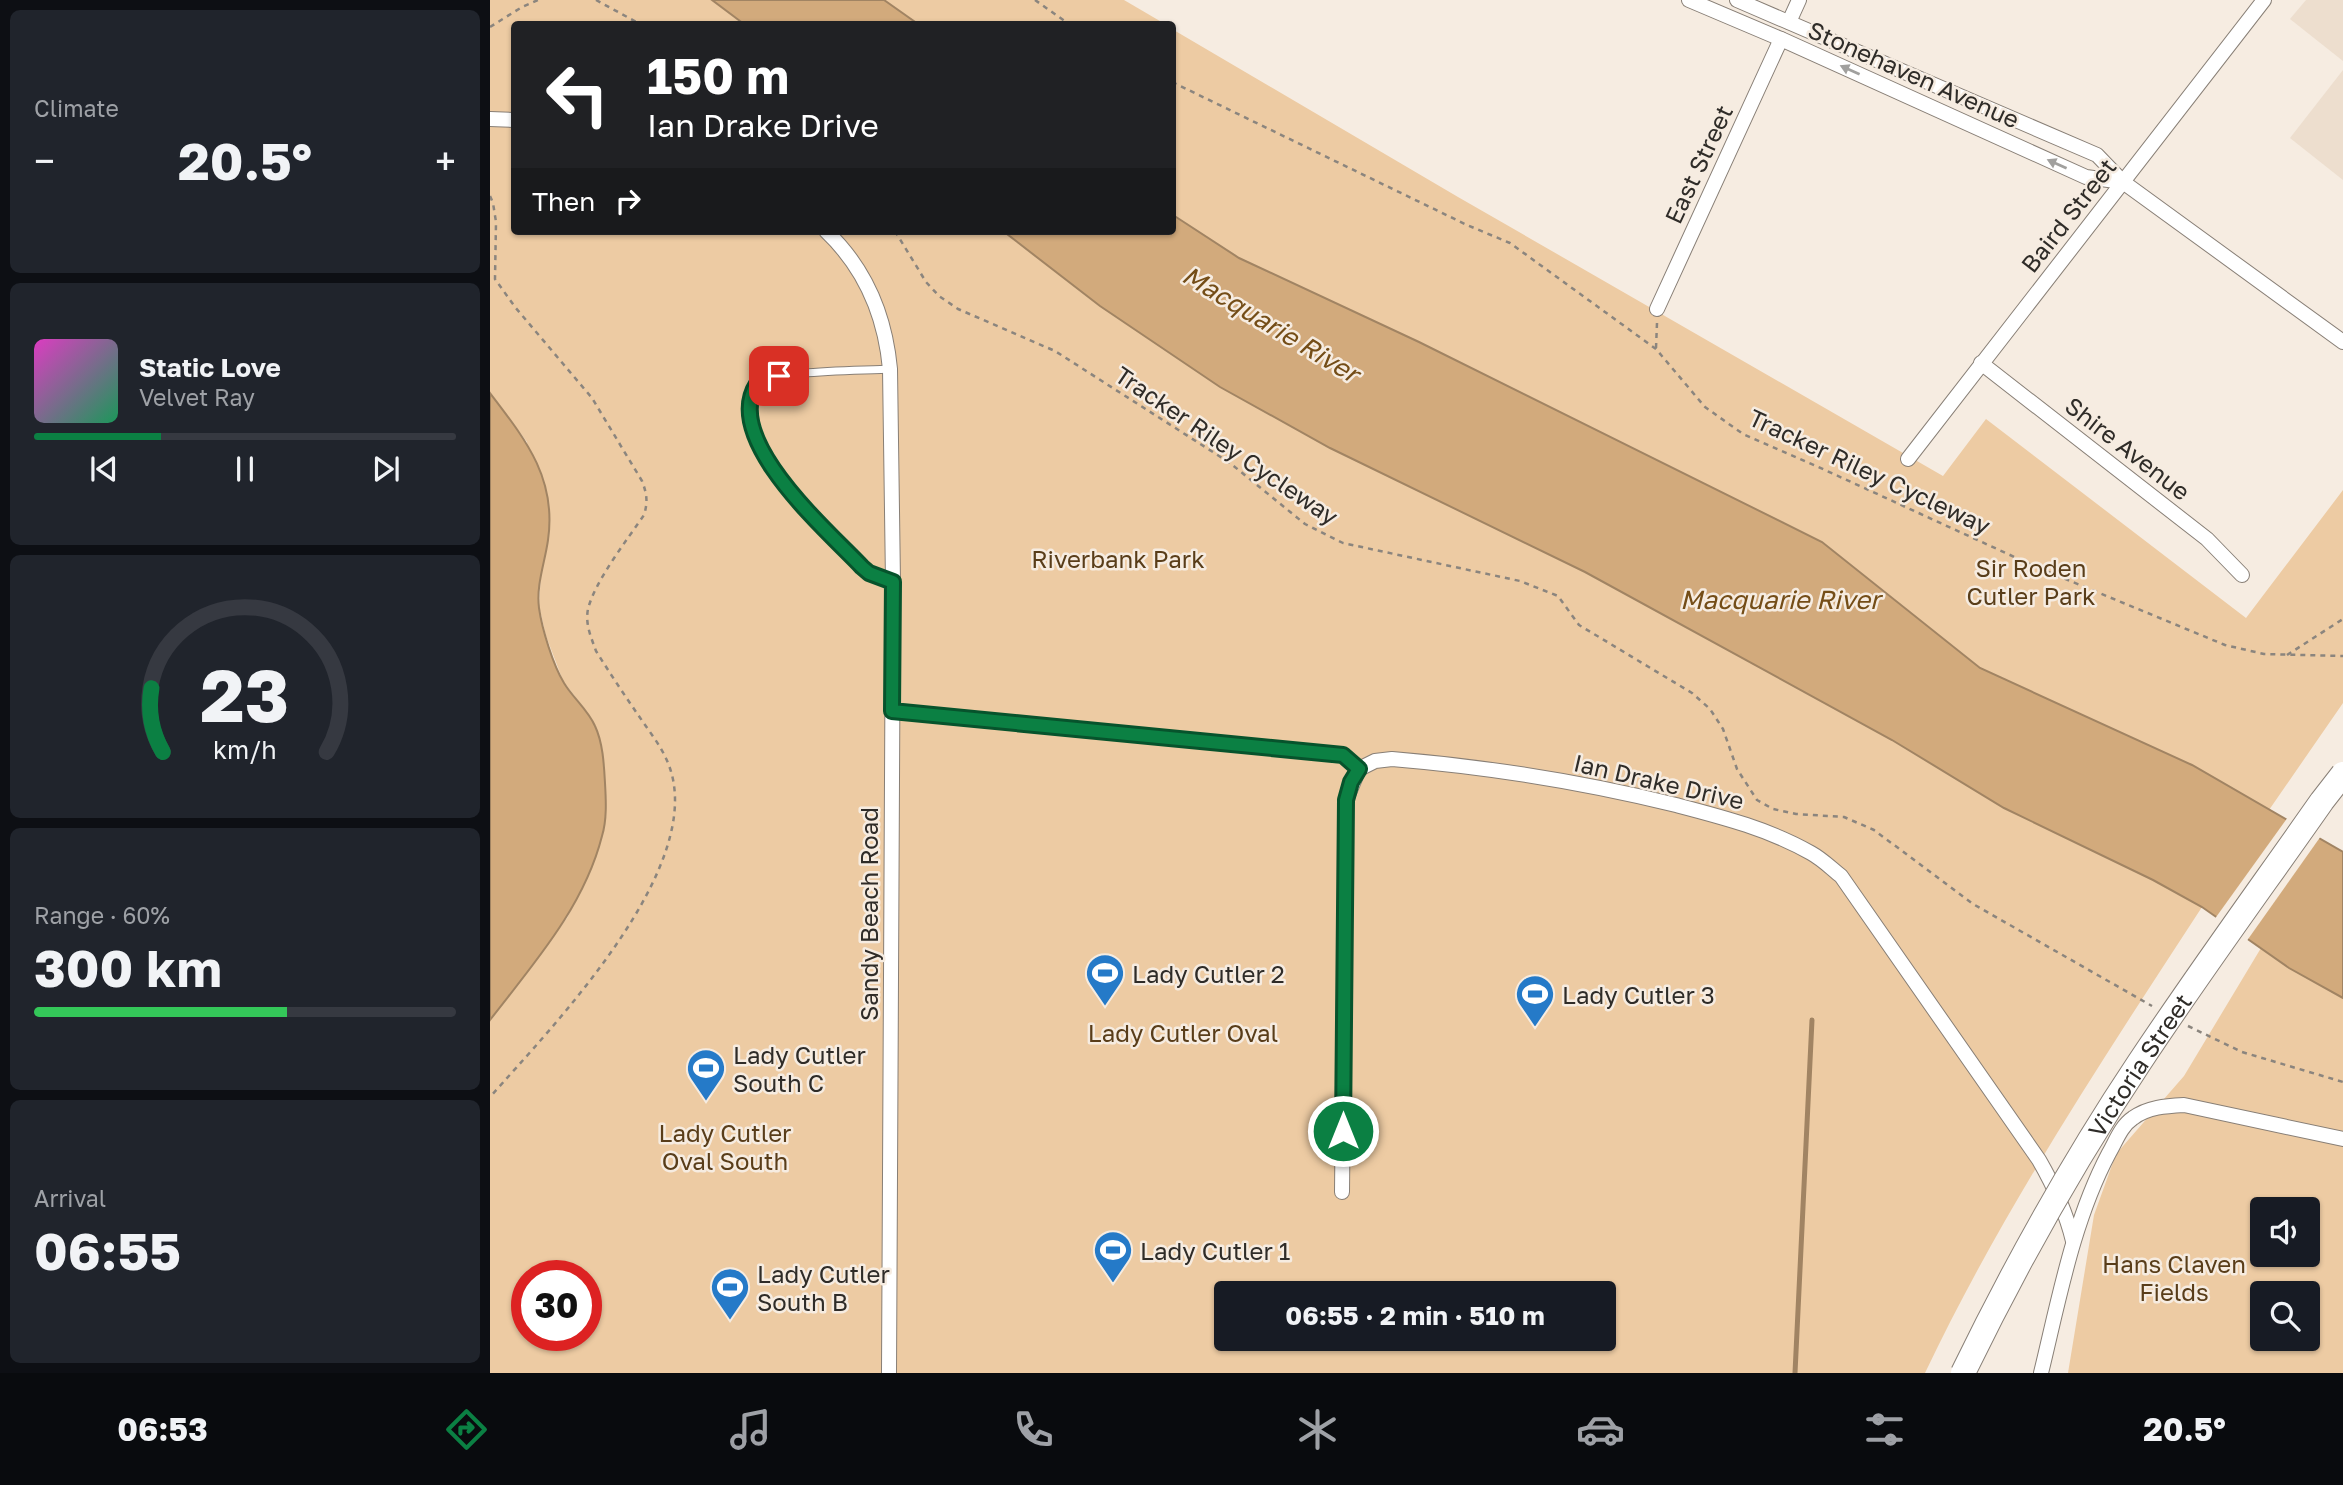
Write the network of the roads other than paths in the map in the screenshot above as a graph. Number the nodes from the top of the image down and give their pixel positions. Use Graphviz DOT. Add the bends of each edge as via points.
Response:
graph roads {
  1 [pos="1689,0"];
  2 [pos="1737,0"];
  3 [pos="1799,0"];
  4 [pos="2264,0"];
  5 [pos="1789,22"];
  6 [pos="1781,39"];
  7 [pos="490,119"];
  8 [pos="511,120"];
  9 [pos="2123,182"];
  10 [pos="830,235"];
  11 [pos="1657,309"];
  12 [pos="2343,342"];
  13 [pos="1981,363"];
  14 [pos="890,369"];
  15 [pos="1908,459"];
  16 [pos="2242,575"];
  17 [pos="893,582"];
  18 [pos="892,711"];
  19 [pos="1359,769"];
  20 [pos="2343,774"];
  21 [pos="2343,1139"];
  22 [pos="1342,1192"];
  23 [pos="2073,1241"];
  24 [pos="889,1373"];
  25 [pos="1964,1373"];
  26 [pos="2041,1373"];
  1 -- 6 [label="street, Stonehaven Avenue"];
  2 -- 5 [label="street, Stonehaven Avenue"];
  3 -- 5 [label="street"];
  4 -- 9 [label="street, Baird Street"];
  5 -- 9 [label="street, Stonehaven Avenue" via="2097,155"];
  9 -- 6 [label="street, Stonehaven Avenue, one-way" via="2086,177"];
  6 -- 11 [label="street, East Street"];
  7 -- 8 [label="street"];
  9 -- 12 [label="street, Stonehaven Avenue"];
  9 -- 13 [label="street, Baird Street"];
  10 -- 14 [label="street, Sandy Beach Road" via="858,267 878,306"];
  13 -- 15 [label="street, Baird Street"];
  13 -- 16 [label="street, Shire Avenue" via="2207,539"];
  14 -- 17 [label="street, Sandy Beach Road"];
  14 -- 17 [label="lane" via="779,376 757,384 750,400 756,439 780,481 862,567"];
  17 -- 18 [label="street, Sandy Beach Road"];
  18 -- 19 [label="street" via="1343,755"];
  18 -- 24 [label="street, Sandy Beach Road"];
  19 -- 22 [label="street" via="1346,800"];
  19 -- 23 [label="street, Ian Drake Drive" via="1392,759 1426,762 1626,793 1726,818 1812,854 1841,876 2039,1160 2058,1196"];
  20 -- 25 [label="highway, Victoria Street, bridge" via="2138,1063 2028,1245"];
  21 -- 23 [label="street" via="2184,1105 2158,1106 2133,1117 2121,1130 2099,1172"];
  23 -- 26 [label="street"];
}
